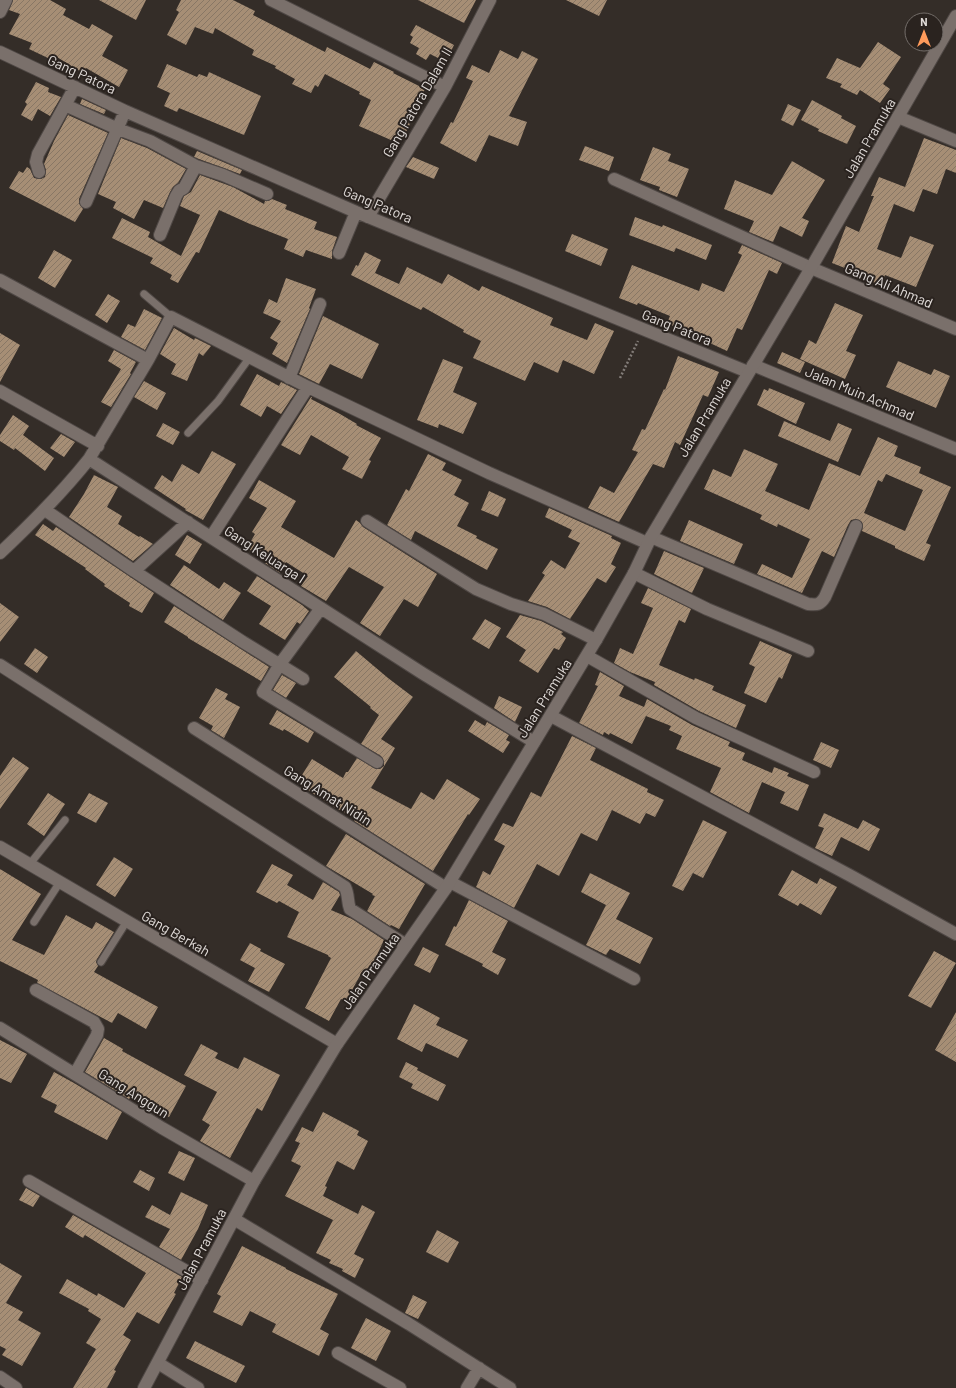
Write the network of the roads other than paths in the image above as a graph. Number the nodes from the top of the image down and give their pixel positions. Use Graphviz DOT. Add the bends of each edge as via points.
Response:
graph roads {
  1 [pos="6,0"];
  2 [pos="271,0"];
  3 [pos="490,0"];
  4 [pos="0,12"];
  5 [pos="956,16"];
  6 [pos="1,54"];
  7 [pos="445,86"];
  8 [pos="75,87"];
  9 [pos="65,105"];
  10 [pos="125,111"];
  11 [pos="898,117"];
  12 [pos="118,129"];
  13 [pos="956,141"];
  14 [pos="195,142"];
  15 [pos="229,157"];
  16 [pos="191,163"];
  17 [pos="39,172"];
  18 [pos="222,175"];
  19 [pos="614,179"];
  20 [pos="267,194"];
  21 [pos="86,202"];
  22 [pos="362,214"];
  23 [pos="160,235"];
  24 [pos="339,253"];
  25 [pos="811,268"];
  26 [pos="0,280"];
  27 [pos="144,294"];
  28 [pos="320,304"];
  29 [pos="171,316"];
  30 [pos="956,329"];
  31 [pos="250,357"];
  32 [pos="148,360"];
  33 [pos="751,368"];
  34 [pos="289,378"];
  35 [pos="308,387"];
  36 [pos="0,390"];
  37 [pos="188,433"];
  38 [pos="98,446"];
  39 [pos="956,449"];
  40 [pos="89,459"];
  41 [pos="45,510"];
  42 [pos="367,521"];
  43 [pos="188,522"];
  44 [pos="856,526"];
  45 [pos="211,537"];
  46 [pos="649,540"];
  47 [pos="0,553"];
  48 [pos="134,571"];
  49 [pos="634,573"];
  50 [pos="321,608"];
  51 [pos="596,640"];
  52 [pos="808,651"];
  53 [pos="587,656"];
  54 [pos="280,664"];
  55 [pos="0,665"];
  56 [pos="303,679"];
  57 [pos="551,716"];
  58 [pos="194,728"];
  59 [pos="534,742"];
  60 [pos="377,762"];
  61 [pos="814,772"];
  62 [pos="65,820"];
  63 [pos="0,847"];
  64 [pos="30,864"];
  65 [pos="60,882"];
  66 [pos="448,885"];
  67 [pos="127,921"];
  68 [pos="34,922"];
  69 [pos="956,934"];
  70 [pos="406,945"];
  71 [pos="101,962"];
  72 [pos="634,979"];
  73 [pos="36,990"];
  74 [pos="0,1028"];
  75 [pos="337,1044"];
  76 [pos="75,1074"];
  77 [pos="30,1181"];
  78 [pos="254,1181"];
  79 [pos="234,1219"];
  80 [pos="202,1280"];
  81 [pos="338,1353"];
  82 [pos="158,1364"];
  83 [pos="479,1368"];
  84 [pos="0,1377"];
  85 [pos="16,1388"];
  86 [pos="144,1388"];
  87 [pos="198,1388"];
  88 [pos="400,1388"];
  89 [pos="467,1388"];
  90 [pos="510,1388"];
  1 -- 4 [label="street"];
  2 -- 7 [label="street"];
  3 -- 7 [label="street, Gang Patora Dalam II"];
  5 -- 11 [label="street, Jalan Pramuka"];
  6 -- 8 [label="street, Gang Patora"];
  7 -- 22 [label="street, Gang Patora Dalam II"];
  8 -- 9 [label="street"];
  8 -- 10 [label="street, Gang Patora"];
  9 -- 12 [label="street"];
  9 -- 17 [label="street" via="38,154 36,162"];
  10 -- 12 [label="street"];
  10 -- 14 [label="street, Gang Patora"];
  11 -- 13 [label="street"];
  11 -- 25 [label="street, Jalan Pramuka"];
  12 -- 16 [label="street" via="156,144"];
  12 -- 21 [label="street"];
  14 -- 15 [label="street, Gang Patora"];
  14 -- 16 [label="street"];
  15 -- 18 [label="street"];
  15 -- 22 [label="street, Gang Patora"];
  16 -- 18 [label="street"];
  16 -- 23 [label="street" via="184,188 176,196"];
  18 -- 20 [label="street"];
  19 -- 25 [label="street, Gang Ali Ahmad"];
  22 -- 24 [label="street, Gang Patora Dalam II"];
  22 -- 33 [label="street, Gang Patora" via="644,330"];
  25 -- 30 [label="street, Gang Ali Ahmad"];
  25 -- 33 [label="street, Jalan Pramuka"];
  26 -- 32 [label="street"];
  27 -- 29 [label="lane"];
  28 -- 34 [label="street"];
  29 -- 31 [label="street"];
  29 -- 32 [label="street"];
  31 -- 34 [label="street"];
  31 -- 37 [label="lane" via="218,401"];
  32 -- 38 [label="street"];
  33 -- 39 [label="street, Jalan Muin Achmad"];
  33 -- 46 [label="street, Jalan Pramuka"];
  34 -- 35 [label="street"];
  35 -- 45 [label="street"];
  35 -- 46 [label="street" via="489,473"];
  36 -- 38 [label="street"];
  38 -- 40 [label="street"];
  40 -- 41 [label="street"];
  40 -- 43 [label="street, Gang Keluarga I"];
  41 -- 47 [label="street"];
  41 -- 48 [label="street"];
  42 -- 51 [label="street" via="476,589 511,604 544,614"];
  43 -- 45 [label="street, Gang Keluarga I"];
  43 -- 48 [label="street"];
  44 -- 46 [label="street" via="825,597 816,605"];
  45 -- 50 [label="street, Gang Keluarga I"];
  46 -- 49 [label="street, Jalan Pramuka"];
  48 -- 54 [label="street"];
  49 -- 51 [label="street, Jalan Pramuka"];
  49 -- 52 [label="street" via="707,609"];
  50 -- 54 [label="street"];
  50 -- 59 [label="street, Gang Keluarga I"];
  51 -- 53 [label="street, Jalan Pramuka"];
  53 -- 57 [label="street, Jalan Pramuka"];
  53 -- 61 [label="street" via="696,718"];
  54 -- 56 [label="street"];
  54 -- 60 [label="street" via="263,692"];
  55 -- 70 [label="street" via="345,887 350,909"];
  57 -- 59 [label="street, Jalan Pramuka"];
  57 -- 69 [label="street"];
  58 -- 66 [label="street, Gang Amat Nidin"];
  59 -- 66 [label="street, Jalan Pramuka"];
  62 -- 64 [label="lane"];
  63 -- 64 [label="street, Gang Berkah"];
  64 -- 65 [label="street, Gang Berkah"];
  65 -- 67 [label="street, Gang Berkah"];
  65 -- 68 [label="lane"];
  66 -- 70 [label="street, Jalan Pramuka"];
  66 -- 72 [label="street, Gang Amat Nidin"];
  67 -- 71 [label="lane"];
  67 -- 75 [label="street, Gang Berkah"];
  70 -- 75 [label="street, Jalan Pramuka"];
  73 -- 76 [label="street" via="94,1022 98,1029"];
  74 -- 76 [label="street, Gang Anggun"];
  75 -- 78 [label="street, Jalan Pramuka"];
  76 -- 78 [label="street, Gang Anggun"];
  77 -- 80 [label="street"];
  78 -- 79 [label="street, Jalan Pramuka"];
  79 -- 80 [label="street, Jalan Pramuka"];
  79 -- 83 [label="street"];
  80 -- 82 [label="street, Jalan Pramuka"];
  81 -- 88 [label="street"];
  82 -- 86 [label="street, Jalan Pramuka"];
  82 -- 87 [label="street"];
  83 -- 89 [label="street"];
  83 -- 90 [label="street"];
  84 -- 85 [label="street"];
}
